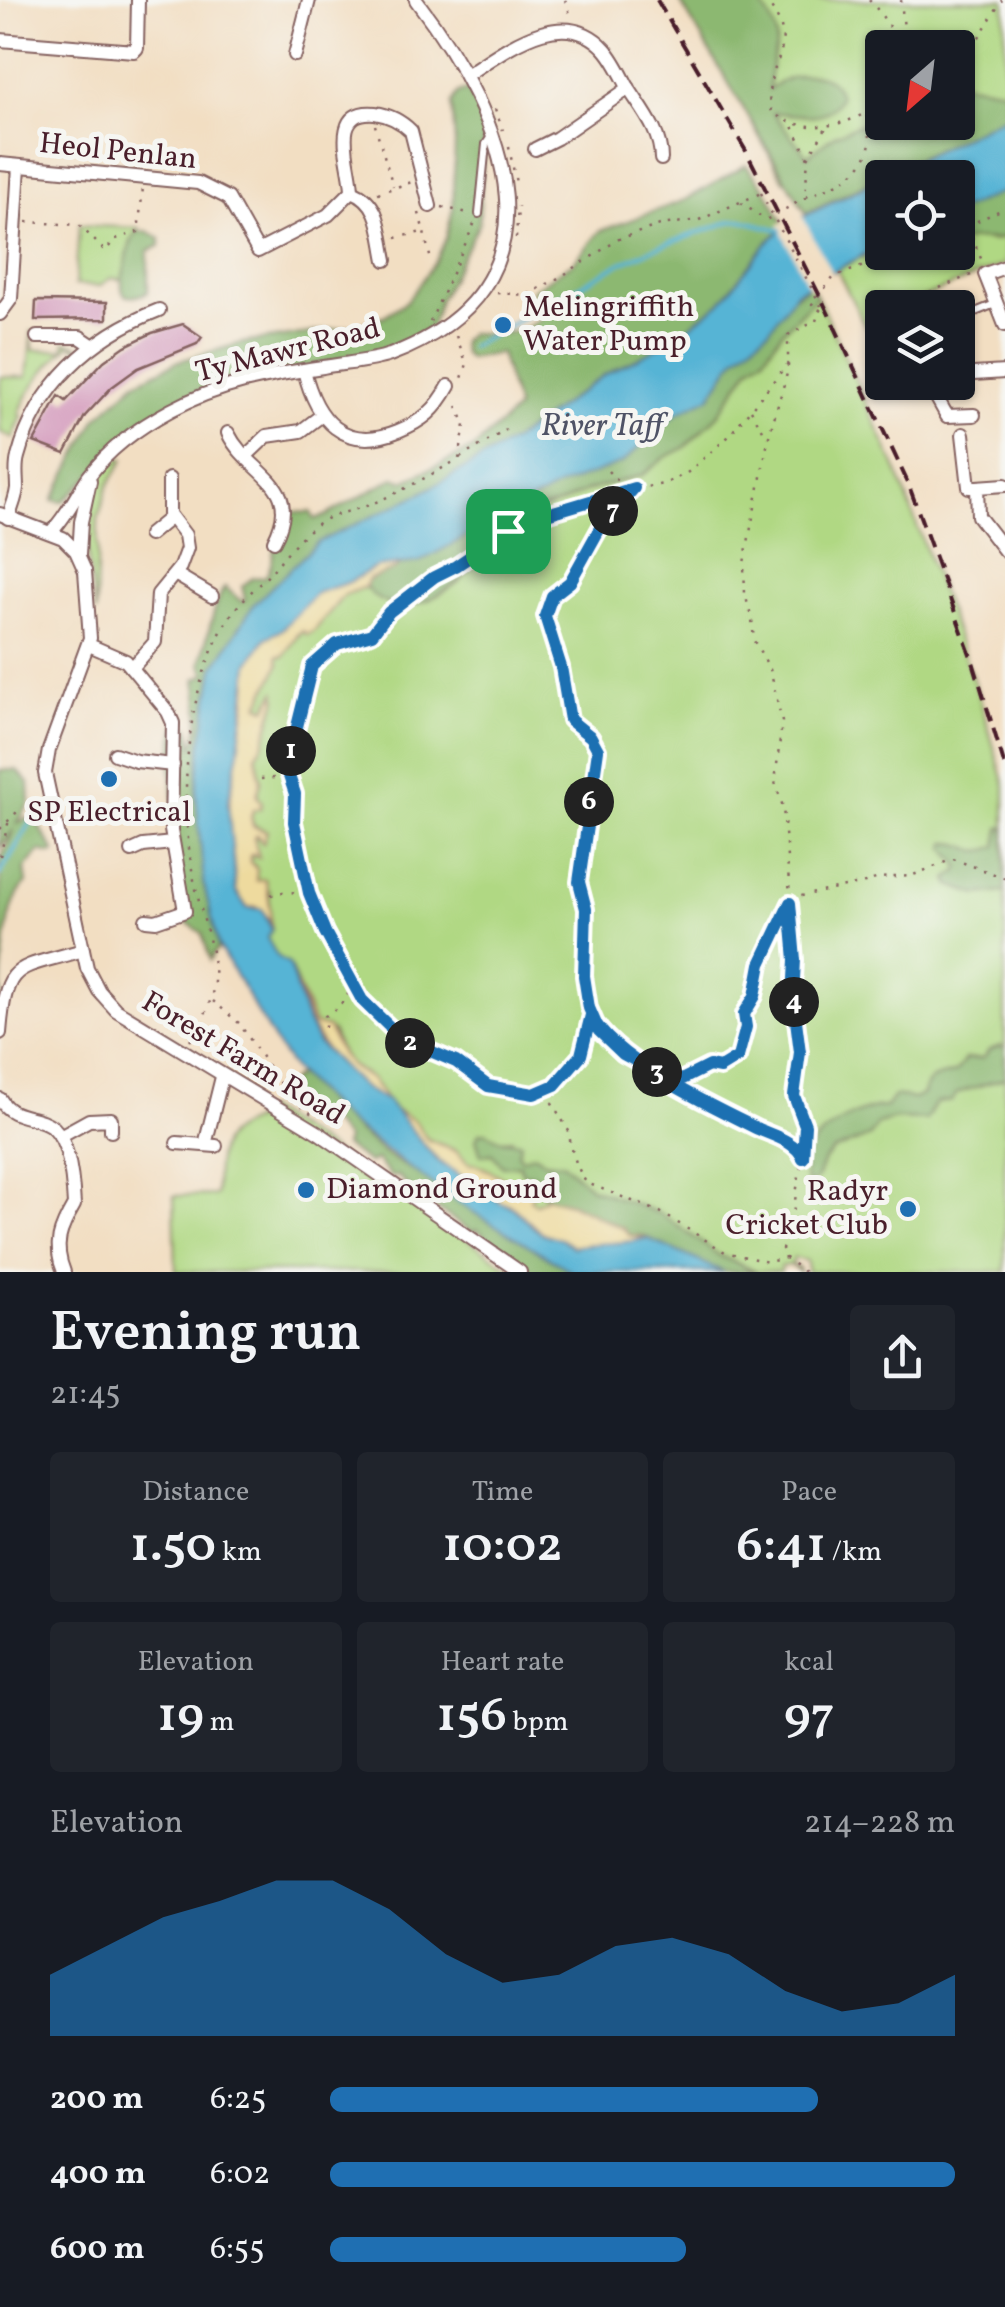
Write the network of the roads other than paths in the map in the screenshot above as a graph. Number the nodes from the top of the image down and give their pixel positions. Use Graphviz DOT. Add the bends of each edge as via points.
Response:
graph roads {
  1 [pos="138,0"];
  2 [pos="309,0"];
  3 [pos="416,0"];
  4 [pos="0,40"];
  5 [pos="295,55"];
  6 [pos="466,75"];
  7 [pos="629,88"];
  8 [pos="493,132"];
  9 [pos="536,150"];
  10 [pos="660,158"];
  11 [pos="0,164"];
  12 [pos="19,166"];
  13 [pos="358,194"];
  14 [pos="430,206"];
  15 [pos="479,214"];
  16 [pos="386,260"];
  17 [pos="1005,267"];
  18 [pos="996,303"];
  19 [pos="159,310"];
  20 [pos="975,312"];
  21 [pos="0,314"];
  22 [pos="1005,325"];
  23 [pos="37,337"];
  24 [pos="92,345"];
  25 [pos="304,370"];
  26 [pos="1005,372"];
  27 [pos="975,374"];
  28 [pos="454,390"];
  29 [pos="938,400"];
  30 [pos="974,415"];
  31 [pos="322,416"];
  32 [pos="228,433"];
  33 [pos="963,434"];
  34 [pos="247,455"];
  35 [pos="91,474"];
  36 [pos="169,479"];
  37 [pos="1005,485"];
  38 [pos="977,487"];
  39 [pos="4,516"];
  40 [pos="170,516"];
  41 [pos="50,532"];
  42 [pos="149,535"];
  43 [pos="274,541"];
  44 [pos="1005,551"];
  45 [pos="79,558"];
  46 [pos="175,574"];
  47 [pos="212,596"];
  48 [pos="89,645"];
  49 [pos="132,668"];
  50 [pos="115,754"];
  51 [pos="172,765"];
  52 [pos="172,843"];
  53 [pos="132,851"];
  54 [pos="146,920"];
  55 [pos="83,950"];
  56 [pos="0,1033"];
  57 [pos="222,1077"];
  58 [pos="0,1099"];
  59 [pos="111,1131"];
  60 [pos="60,1136"];
  61 [pos="177,1143"];
  62 [pos="64,1272"];
  63 [pos="520,1272"];
  1 -- 4 [label="street" via="134,51"];
  2 -- 5 [label="street"];
  3 -- 6 [label="street, Ty Mawr Road"];
  6 -- 7 [label="street" via="552,28 596,40"];
  6 -- 8 [label="street, Ty Mawr Road"];
  7 -- 9 [label="street"];
  7 -- 10 [label="street" via="660,141"];
  8 -- 15 [label="lane"];
  8 -- 25 [label="street, Ty Mawr Road" via="508,214 502,251 483,290 446,326 387,356"];
  11 -- 12 [label="street, Heol Penlan"];
  12 -- 13 [label="street, Heol Penlan" via="218,190 234,206 256,251"];
  12 -- 21 [label="street" via="12,298"];
  13 -- 14 [label="street" via="344,134 355,116 372,113 411,131"];
  13 -- 16 [label="street" via="374,206"];
  17 -- 18 [label="street" via="985,274"];
  18 -- 20 [label="lane"];
  18 -- 22 [label="street"];
  19 -- 24 [label="street"];
  23 -- 24 [label="street" via="80,338"];
  24 -- 39 [label="street" via="62,374 33,418"];
  25 -- 31 [label="street"];
  25 -- 35 [label="street, Ty Mawr Road" via="240,382 183,404 131,436"];
  26 -- 27 [label="street"];
  28 -- 31 [label="street" via="429,416 380,437 348,434"];
  29 -- 30 [label="street" via="946,416"];
  31 -- 34 [label="street" via="302,431 267,436"];
  32 -- 34 [label="street"];
  33 -- 38 [label="street" via="968,487"];
  34 -- 43 [label="street" via="284,507"];
  35 -- 41 [label="street, Ty Mawr Road"];
  35 -- 45 [label="street"];
  36 -- 40 [label="street"];
  37 -- 38 [label="street"];
  38 -- 44 [label="street" via="978,516"];
  39 -- 41 [label="street"];
  40 -- 42 [label="street"];
  40 -- 46 [label="street" via="187,548"];
  41 -- 45 [label="street"];
  45 -- 48 [label="street, Forest Farm Road"];
  46 -- 47 [label="street"];
  46 -- 49 [label="street" via="156,600 155,642"];
  48 -- 49 [label="street"];
  48 -- 55 [label="street, Forest Farm Road" via="45,774"];
  49 -- 51 [label="street" via="172,718"];
  50 -- 51 [label="street"];
  51 -- 52 [label="street"];
  52 -- 53 [label="street"];
  52 -- 54 [label="street" via="185,910"];
  55 -- 56 [label="street" via="12,975 3,989"];
  55 -- 57 [label="street, Forest Farm Road" via="99,990 116,1010"];
  57 -- 61 [label="street" via="210,1146"];
  57 -- 63 [label="street, Forest Farm Road" via="319,1133"];
  58 -- 60 [label="street" via="14,1115 44,1122"];
  59 -- 60 [label="street" via="111,1119 90,1120"];
  60 -- 62 [label="street" via="74,1205 58,1231"];
}
